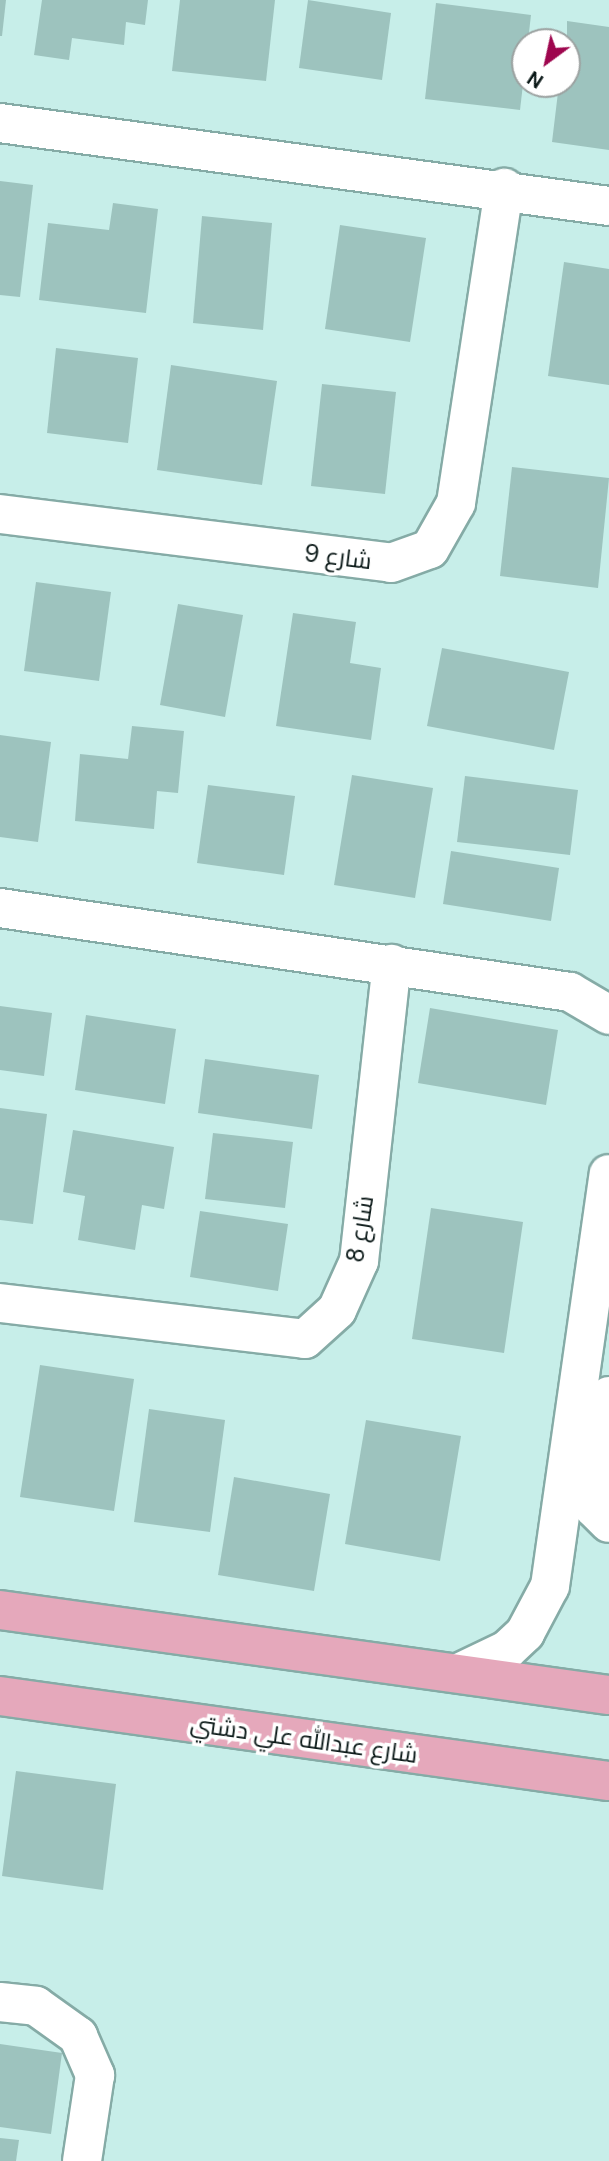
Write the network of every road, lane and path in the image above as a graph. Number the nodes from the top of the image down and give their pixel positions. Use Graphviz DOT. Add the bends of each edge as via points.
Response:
graph roads {
  1 [pos="0,123"];
  2 [pos="504,188"];
  3 [pos="609,206"];
  4 [pos="0,514"];
  5 [pos="0,908"];
  6 [pos="392,964"];
  7 [pos="609,980"];
  8 [pos="570,992"];
  9 [pos="609,1015"];
  10 [pos="609,1174"];
  11 [pos="0,1303"];
  12 [pos="609,1396"];
  13 [pos="609,1523"];
  14 [pos="0,1610"];
  15 [pos="150,1630"];
  16 [pos="0,1637"];
  17 [pos="461,1672"];
  18 [pos="609,1695"];
  19 [pos="0,1696"];
  20 [pos="609,1782"];
  21 [pos="0,2002"];
  22 [pos="82,2161"];
  1 -- 2 [label="street"];
  2 -- 3 [label="street"];
  2 -- 4 [label="street, شارع 9" via="456,503 430,549 390,563"];
  5 -- 6 [label="street"];
  6 -- 8 [label="street"];
  6 -- 11 [label="street, شارع 8" via="359,1261 337,1310 305,1339"];
  7 -- 8 [label="street"];
  8 -- 9 [label="street"];
  10 -- 17 [label="street" via="550,1586 525,1633 507,1650"];
  12 -- 13 [label="street" via="594,1495 594,1508"];
  14 -- 15 [label="main road"];
  15 -- 16 [label="main road"];
  15 -- 17 [label="main road"];
  17 -- 18 [label="main road"];
  19 -- 20 [label="main road, شارع عبدالله علي دشتي"];
  21 -- 22 [label="street" via="36,2006 78,2036 95,2075"];
}
